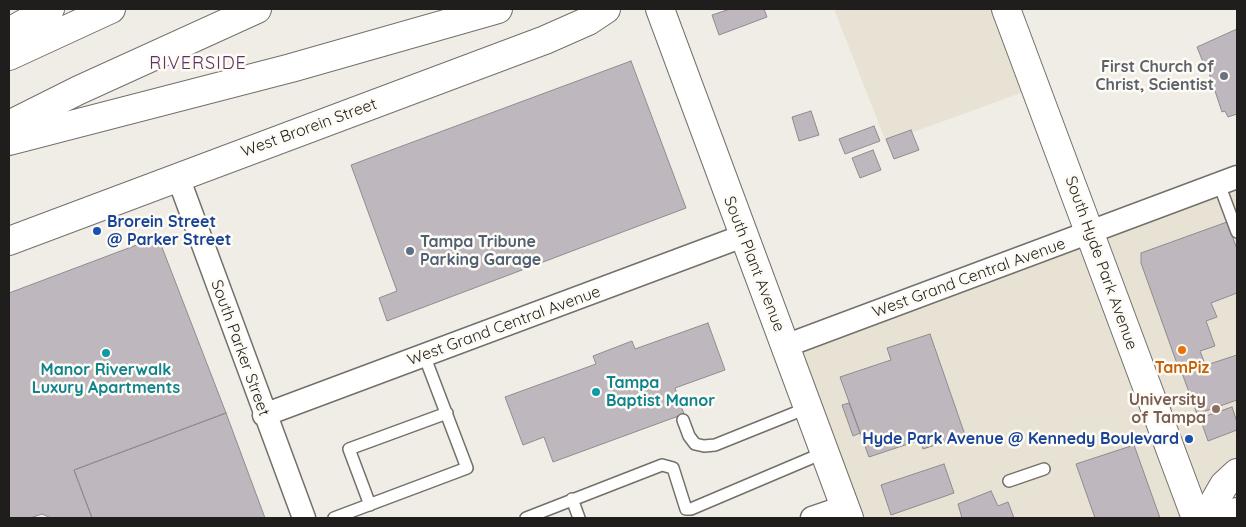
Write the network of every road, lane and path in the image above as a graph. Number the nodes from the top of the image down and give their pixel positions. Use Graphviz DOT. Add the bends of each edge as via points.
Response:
graph roads {
  1 [pos="50,9"];
  2 [pos="111,9"];
  3 [pos="257,9"];
  4 [pos="498,9"];
  5 [pos="606,9"];
  6 [pos="660,9"];
  7 [pos="1006,9"];
  8 [pos="9,32"];
  9 [pos="9,56"];
  10 [pos="9,125"];
  11 [pos="9,141"];
  12 [pos="178,177"];
  13 [pos="1228,180"];
  14 [pos="1237,232"];
  15 [pos="1091,233"];
  16 [pos="744,236"];
  17 [pos="9,241"];
  18 [pos="785,346"];
  19 [pos="424,356"];
  20 [pos="807,408"];
  21 [pos="446,413"];
  22 [pos="264,415"];
  23 [pos="683,420"];
  24 [pos="824,453"];
  25 [pos="1044,469"];
  26 [pos="1237,473"];
  27 [pos="1009,481"];
  28 [pos="572,499"];
  29 [pos="370,504"];
  30 [pos="846,512"];
  31 [pos="1237,512"];
  32 [pos="304,518"];
  33 [pos="334,518"];
  34 [pos="526,518"];
  35 [pos="579,518"];
  36 [pos="812,518"];
  37 [pos="1196,518"];
  38 [pos="1205,518"];
  39 [pos="1222,518"];
  1 -- 8 [label="main road"];
  2 -- 9 [label="main road"];
  3 -- 10 [label="main road"];
  4 -- 11 [label="main road" via="291,68"];
  5 -- 12 [label="main road, West Brorein Street" via="588,21 545,40"];
  6 -- 16 [label="main road, South Plant Avenue"];
  7 -- 15 [label="main road, South Hyde Park Avenue"];
  12 -- 17 [label="main road, West Brorein Street"];
  12 -- 22 [label="street, South Parker Street"];
  13 -- 14 [label="lane"];
  13 -- 15 [label="street, West Grand Central Avenue"];
  15 -- 18 [label="street, West Grand Central Avenue"];
  15 -- 37 [label="main road, South Hyde Park Avenue"];
  16 -- 18 [label="main road, South Plant Avenue"];
  16 -- 19 [label="street, West Grand Central Avenue"];
  18 -- 20 [label="main road, South Plant Avenue"];
  19 -- 21 [label="lane"];
  19 -- 22 [label="street, West Grand Central Avenue"];
  20 -- 23 [label="lane" via="715,445 695,444"];
  20 -- 24 [label="main road, South Plant Avenue"];
  21 -- 29 [label="lane" via="467,468"];
  21 -- 29 [label="lane" via="349,449"];
  22 -- 32 [label="street, South Parker Street"];
  24 -- 28 [label="lane" via="691,509 686,509 673,468 662,465"];
  24 -- 30 [label="main road, South Plant Avenue"];
  25 -- 27 [label="lane"];
  26 -- 38 [label="main road" via="1224,485"];
  28 -- 34 [label="lane"];
  28 -- 35 [label="lane"];
  29 -- 33 [label="lane"];
  30 -- 36 [label="street"];
  31 -- 39 [label="main road"];
}
